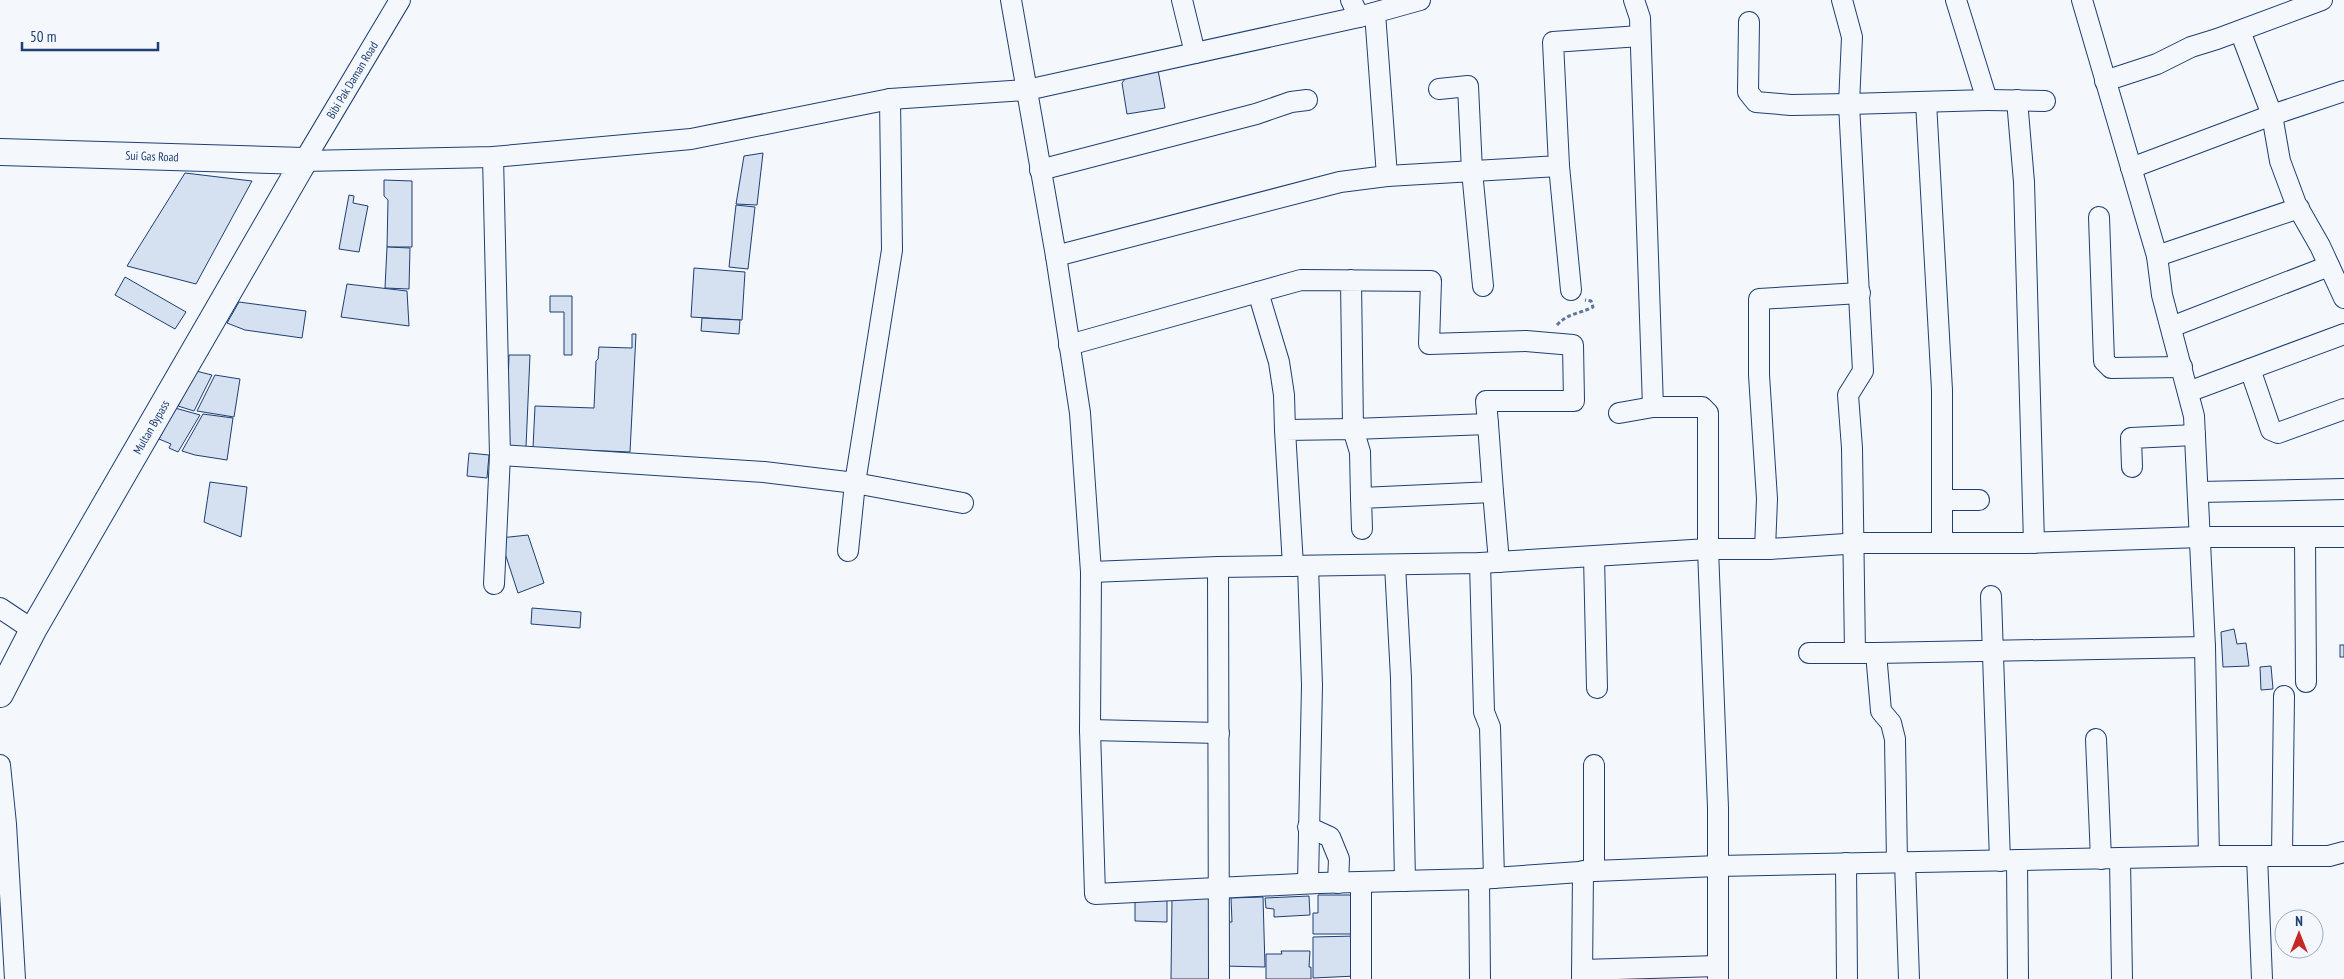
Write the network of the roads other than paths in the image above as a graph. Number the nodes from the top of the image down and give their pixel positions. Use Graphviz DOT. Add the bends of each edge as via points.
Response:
graph roads {
  1 [pos="400,0"];
  2 [pos="1011,0"];
  3 [pos="1182,0"];
  4 [pos="1420,0"];
  5 [pos="1634,0"];
  6 [pos="1842,0"];
  7 [pos="1956,0"];
  8 [pos="2082,0"];
  9 [pos="2322,0"];
  10 [pos="1362,10"];
  11 [pos="1749,22"];
  12 [pos="2240,31"];
  13 [pos="1640,36"];
  14 [pos="1195,53"];
  15 [pos="2105,81"];
  16 [pos="1439,89"];
  17 [pos="1027,90"];
  18 [pos="2344,91"];
  19 [pos="890,98"];
  20 [pos="1307,100"];
  21 [pos="1987,100"];
  22 [pos="2017,100"];
  23 [pos="2045,101"];
  24 [pos="1926,102"];
  25 [pos="1849,104"];
  26 [pos="2272,115"];
  27 [pos="0,152"];
  28 [pos="493,157"];
  29 [pos="304,161"];
  30 [pos="1559,166"];
  31 [pos="2131,168"];
  32 [pos="1040,170"];
  33 [pos="1472,171"];
  34 [pos="1388,176"];
  35 [pos="2299,208"];
  36 [pos="2099,217"];
  37 [pos="1056,256"];
  38 [pos="2157,256"];
  39 [pos="2329,266"];
  40 [pos="1351,280"];
  41 [pos="1483,286"];
  42 [pos="1571,290"];
  43 [pos="1258,292"];
  44 [pos="1860,293"];
  45 [pos="2344,298"];
  46 [pos="2170,327"];
  47 [pos="2344,334"];
  48 [pos="1070,345"];
  49 [pos="2182,367"];
  50 [pos="2250,369"];
  51 [pos="2188,392"];
  52 [pos="1653,407"];
  53 [pos="2344,410"];
  54 [pos="1618,413"];
  55 [pos="1488,424"];
  56 [pos="1353,429"];
  57 [pos="1284,430"];
  58 [pos="2195,435"];
  59 [pos="500,455"];
  60 [pos="2132,467"];
  61 [pos="855,483"];
  62 [pos="2344,489"];
  63 [pos="1492,492"];
  64 [pos="2199,492"];
  65 [pos="1360,498"];
  66 [pos="1942,500"];
  67 [pos="1979,500"];
  68 [pos="963,503"];
  69 [pos="1362,529"];
  70 [pos="2201,537"];
  71 [pos="2305,537"];
  72 [pos="2344,537"];
  73 [pos="1854,543"];
  74 [pos="1942,543"];
  75 [pos="2034,543"];
  76 [pos="1708,549"];
  77 [pos="1765,549"];
  78 [pos="848,551"];
  79 [pos="1594,557"];
  80 [pos="1489,562"];
  81 [pos="1395,565"];
  82 [pos="1301,566"];
  83 [pos="1218,567"];
  84 [pos="1091,572"];
  85 [pos="494,584"];
  86 [pos="1991,596"];
  87 [pos="0,608"];
  88 [pos="33,630"];
  89 [pos="2205,647"];
  90 [pos="1992,650"];
  91 [pos="1809,653"];
  92 [pos="1855,653"];
  93 [pos="1876,653"];
  94 [pos="2306,682"];
  95 [pos="1596,688"];
  96 [pos="0,694"];
  97 [pos="2284,696"];
  98 [pos="1090,730"];
  99 [pos="1218,732"];
  100 [pos="2096,740"];
  101 [pos="0,765"];
  102 [pos="1594,765"];
  103 [pos="1308,827"];
  104 [pos="2344,852"];
  105 [pos="2209,856"];
  106 [pos="2257,856"];
  107 [pos="2282,856"];
  108 [pos="2110,859"];
  109 [pos="2009,860"];
  110 [pos="1901,862"];
  111 [pos="1846,863"];
  112 [pos="1718,866"];
  113 [pos="1589,871"];
  114 [pos="1486,879"];
  115 [pos="1405,881"];
  116 [pos="1308,883"];
  117 [pos="1338,883"];
  118 [pos="1361,883"];
  119 [pos="1219,888"];
  120 [pos="1718,973"];
  121 [pos="1582,975"];
  122 [pos="15,979"];
  123 [pos="1219,979"];
  124 [pos="1361,979"];
  125 [pos="1480,979"];
  126 [pos="1847,979"];
  127 [pos="1909,979"];
  128 [pos="2018,979"];
  129 [pos="2122,979"];
  130 [pos="2262,979"];
  1 -- 29 [label="street, Bibi Pak Daman Road"];
  2 -- 17 [label="street"];
  3 -- 14 [label="street"];
  4 -- 10 [label="street"];
  5 -- 13 [label="street" via="1640,18"];
  6 -- 25 [label="street" via="1852,37"];
  7 -- 21 [label="street"];
  8 -- 15 [label="street"];
  9 -- 12 [label="street"];
  10 -- 14 [label="street"];
  10 -- 34 [label="street"];
  11 -- 25 [label="street" via="1748,92 1756,102"];
  12 -- 15 [label="street"];
  12 -- 26 [label="street"];
  13 -- 30 [label="street" via="1553,42"];
  13 -- 52 [label="street"];
  14 -- 17 [label="street"];
  15 -- 31 [label="street"];
  16 -- 33 [label="street" via="1468,86"];
  17 -- 19 [label="street"];
  17 -- 32 [label="street"];
  18 -- 26 [label="street"];
  19 -- 28 [label="street" via="691,139"];
  19 -- 61 [label="street" via="892,250"];
  20 -- 32 [label="street"];
  21 -- 22 [label="street"];
  21 -- 24 [label="street"];
  22 -- 23 [label="street"];
  22 -- 75 [label="street" via="2024,182"];
  24 -- 25 [label="street"];
  24 -- 66 [label="street" via="1942,390"];
  25 -- 44 [label="street"];
  26 -- 31 [label="street"];
  26 -- 35 [label="street" via="2280,161"];
  27 -- 29 [label="main road, Sui Gas Road"];
  28 -- 29 [label="street"];
  28 -- 59 [label="street"];
  29 -- 88 [label="main road, Multan Bypass"];
  30 -- 33 [label="street"];
  30 -- 42 [label="street"];
  31 -- 38 [label="street"];
  32 -- 37 [label="street"];
  33 -- 34 [label="street"];
  33 -- 41 [label="street"];
  34 -- 37 [label="street" via="1340,182"];
  35 -- 38 [label="street"];
  35 -- 39 [label="street"];
  36 -- 49 [label="street" via="2104,360 2110,368"];
  37 -- 48 [label="street"];
  38 -- 46 [label="street"];
  39 -- 45 [label="street"];
  39 -- 46 [label="street"];
  40 -- 43 [label="street" via="1301,280"];
  40 -- 55 [label="street" via="1431,281 1429,344 1526,341 1573,345 1574,401 1486,401"];
  40 -- 56 [label="street"];
  43 -- 48 [label="street"];
  43 -- 57 [label="street" via="1278,362 1284,395"];
  44 -- 73 [label="street" via="1863,371 1848,395"];
  44 -- 77 [label="street" via="1759,299 1759,375 1767,500"];
  46 -- 49 [label="street"];
  47 -- 50 [label="street"];
  48 -- 84 [label="street" via="1080,413"];
  49 -- 51 [label="street"];
  50 -- 51 [label="street"];
  50 -- 53 [label="street" via="2271,430 2278,433"];
  51 -- 58 [label="street"];
  52 -- 54 [label="street"];
  52 -- 76 [label="street" via="1702,407 1708,413"];
  55 -- 56 [label="street"];
  55 -- 63 [label="street"];
  56 -- 57 [label="street"];
  56 -- 65 [label="street" via="1360,452"];
  57 -- 82 [label="street"];
  58 -- 60 [label="street" via="2131,438"];
  58 -- 64 [label="street"];
  59 -- 61 [label="street" via="764,472"];
  59 -- 85 [label="street"];
  61 -- 68 [label="street"];
  61 -- 78 [label="street"];
  62 -- 64 [label="street"];
  63 -- 65 [label="street"];
  63 -- 80 [label="street"];
  64 -- 70 [label="street"];
  65 -- 69 [label="street"];
  66 -- 67 [label="street"];
  66 -- 74 [label="street"];
  70 -- 71 [label="street"];
  70 -- 75 [label="street"];
  70 -- 89 [label="street"];
  71 -- 72 [label="street"];
  71 -- 94 [label="street"];
  73 -- 74 [label="street"];
  73 -- 77 [label="street"];
  73 -- 92 [label="street"];
  74 -- 75 [label="street"];
  76 -- 77 [label="street"];
  76 -- 79 [label="street"];
  76 -- 112 [label="street"];
  79 -- 80 [label="street"];
  79 -- 95 [label="street"];
  80 -- 81 [label="street"];
  80 -- 114 [label="street" via="1484,712 1490,726"];
  81 -- 82 [label="street"];
  81 -- 115 [label="street"];
  82 -- 83 [label="street"];
  82 -- 103 [label="street" via="1312,685"];
  83 -- 84 [label="street"];
  83 -- 99 [label="street"];
  84 -- 98 [label="street"];
  86 -- 90 [label="street"];
  87 -- 88 [label="street"];
  88 -- 96 [label="main road, Multan Bypass"];
  89 -- 90 [label="street"];
  89 -- 105 [label="street"];
  90 -- 93 [label="street"];
  90 -- 109 [label="street"];
  91 -- 92 [label="street"];
  92 -- 93 [label="street"];
  93 -- 110 [label="street" via="1880,711 1891,723 1895,740"];
  97 -- 107 [label="street"];
  98 -- 99 [label="street"];
  98 -- 119 [label="street" via="1095,894"];
  99 -- 119 [label="street"];
  100 -- 108 [label="street"];
  101 -- 122 [label="street"];
  102 -- 113 [label="street"];
  103 -- 116 [label="street"];
  103 -- 117 [label="street" via="1330,836 1339,858"];
  104 -- 107 [label="street" via="2329,856"];
  105 -- 106 [label="street"];
  105 -- 108 [label="street"];
  106 -- 107 [label="street"];
  106 -- 130 [label="street"];
  108 -- 109 [label="street"];
  108 -- 129 [label="street"];
  109 -- 110 [label="street"];
  109 -- 128 [label="street"];
  110 -- 111 [label="street"];
  110 -- 127 [label="street"];
  111 -- 112 [label="street"];
  111 -- 126 [label="street"];
  112 -- 113 [label="street"];
  112 -- 120 [label="street"];
  113 -- 114 [label="street"];
  113 -- 121 [label="street"];
  114 -- 115 [label="street"];
  114 -- 125 [label="street"];
  115 -- 118 [label="street"];
  116 -- 117 [label="street"];
  116 -- 119 [label="street"];
  117 -- 118 [label="street"];
  118 -- 124 [label="street"];
  119 -- 123 [label="street"];
  120 -- 121 [label="street"];
}
